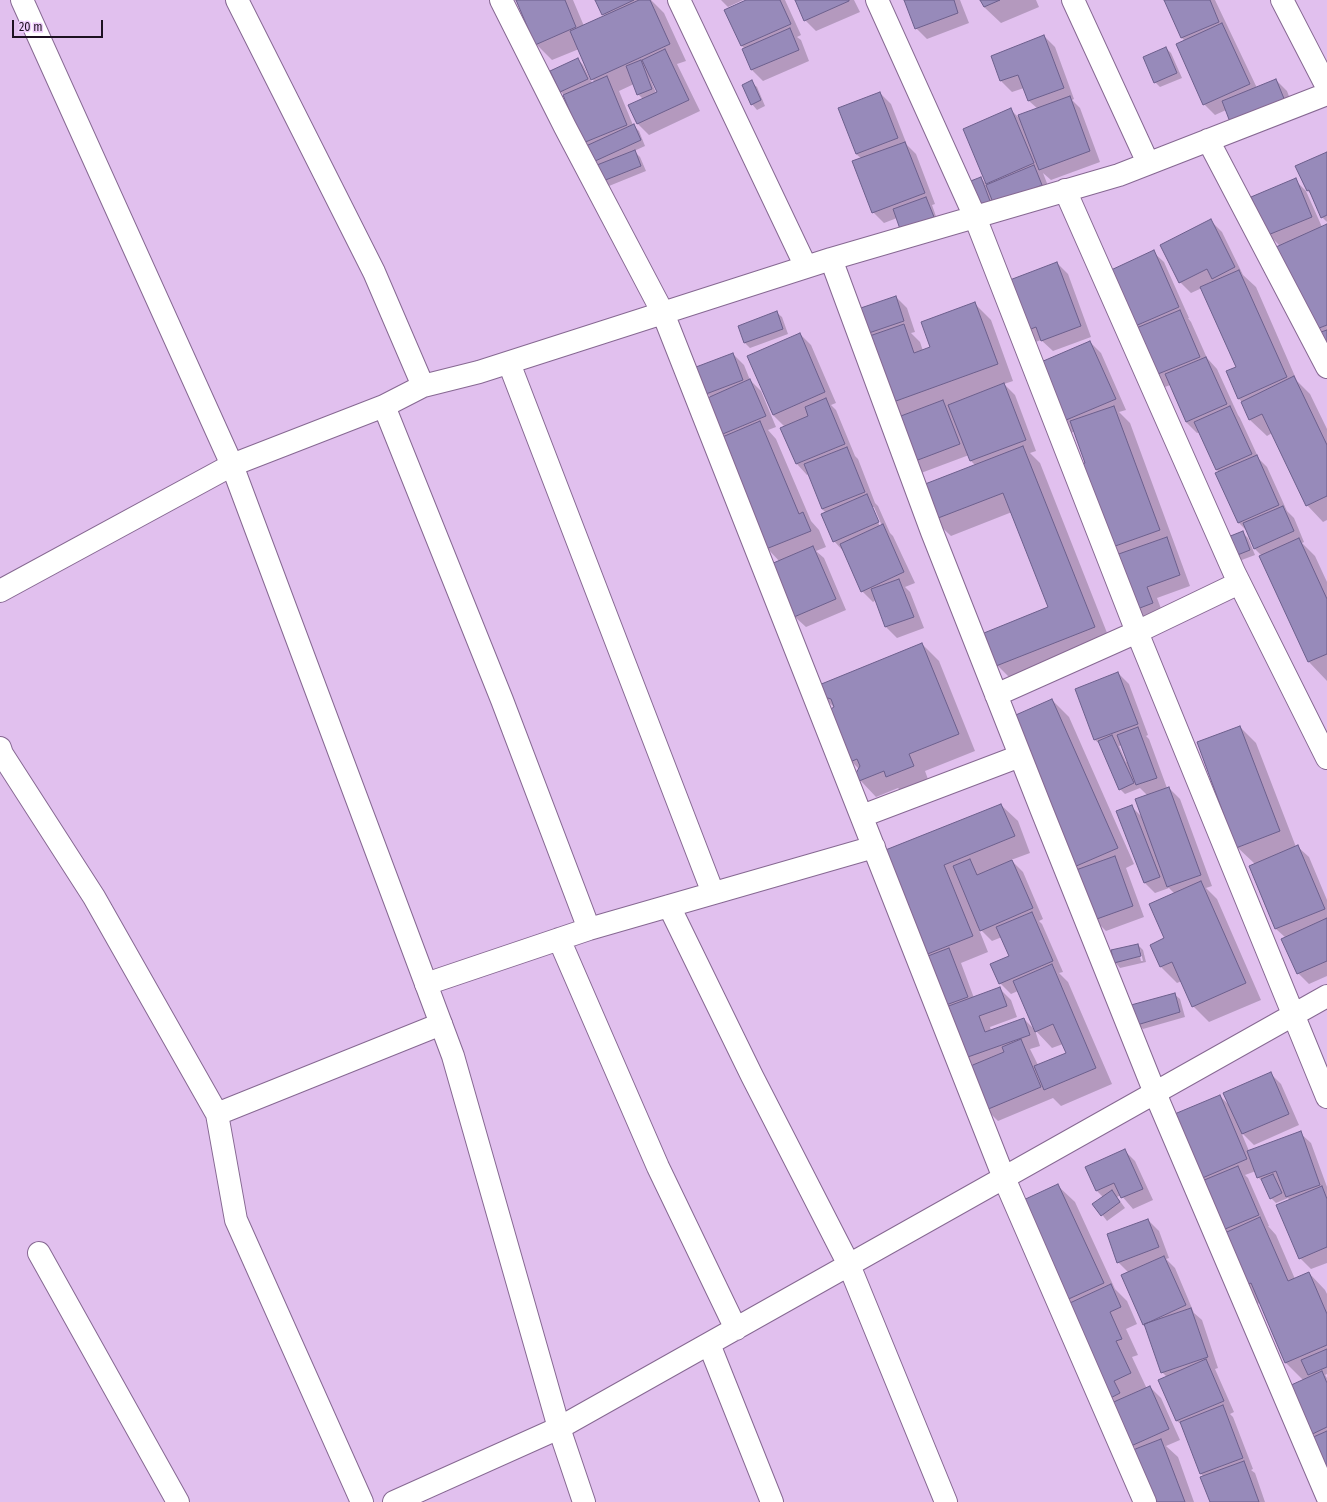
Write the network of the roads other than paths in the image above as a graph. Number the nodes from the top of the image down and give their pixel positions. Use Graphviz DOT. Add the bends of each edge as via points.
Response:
graph roads {
  1 [pos="22,0"];
  2 [pos="237,0"];
  3 [pos="501,0"];
  4 [pos="679,0"];
  5 [pos="877,0"];
  6 [pos="1073,0"];
  7 [pos="1282,0"];
  8 [pos="1327,87"];
  9 [pos="1327,94"];
  10 [pos="1208,140"];
  11 [pos="1148,164"];
  12 [pos="1065,190"];
  13 [pos="974,217"];
  14 [pos="831,259"];
  15 [pos="806,267"];
  16 [pos="663,313"];
  17 [pos="509,363"];
  18 [pos="1327,367"];
  19 [pos="423,386"];
  20 [pos="384,406"];
  21 [pos="232,465"];
  22 [pos="1239,583"];
  23 [pos="0,591"];
  24 [pos="1137,632"];
  25 [pos="996,695"];
  26 [pos="0,748"];
  27 [pos="1020,756"];
  28 [pos="1327,758"];
  29 [pos="862,816"];
  30 [pos="874,847"];
  31 [pos="713,893"];
  32 [pos="669,906"];
  33 [pos="589,929"];
  34 [pos="559,939"];
  35 [pos="426,984"];
  36 [pos="1327,996"];
  37 [pos="1292,1015"];
  38 [pos="441,1024"];
  39 [pos="1155,1093"];
  40 [pos="1327,1097"];
  41 [pos="216,1114"];
  42 [pos="1004,1178"];
  43 [pos="39,1253"];
  44 [pos="849,1265"];
  45 [pos="736,1329"];
  46 [pos="709,1344"];
  47 [pos="559,1428"];
  48 [pos="1327,1496"];
  49 [pos="178,1502"];
  50 [pos="362,1502"];
  51 [pos="394,1502"];
  52 [pos="584,1502"];
  53 [pos="772,1502"];
  54 [pos="946,1502"];
  55 [pos="1145,1502"];
  1 -- 21 [label="street"];
  2 -- 19 [label="street" via="374,272"];
  3 -- 16 [label="street"];
  4 -- 15 [label="street"];
  5 -- 13 [label="street"];
  6 -- 11 [label="street"];
  7 -- 8 [label="street"];
  9 -- 10 [label="street"];
  10 -- 11 [label="street"];
  10 -- 18 [label="street"];
  11 -- 12 [label="street"];
  12 -- 13 [label="street"];
  12 -- 22 [label="street"];
  13 -- 14 [label="street"];
  13 -- 24 [label="street"];
  14 -- 15 [label="street"];
  14 -- 25 [label="street" via="932,532"];
  15 -- 16 [label="street"];
  16 -- 17 [label="street"];
  16 -- 29 [label="street"];
  17 -- 19 [label="street"];
  17 -- 31 [label="street"];
  19 -- 20 [label="street"];
  20 -- 21 [label="street"];
  20 -- 33 [label="street" via="502,700"];
  21 -- 23 [label="street"];
  21 -- 35 [label="street"];
  22 -- 24 [label="street"];
  22 -- 28 [label="street"];
  24 -- 25 [label="street"];
  24 -- 37 [label="street"];
  25 -- 27 [label="street"];
  26 -- 41 [label="street" via="94,897"];
  27 -- 29 [label="street"];
  27 -- 39 [label="street"];
  29 -- 30 [label="street"];
  30 -- 31 [label="street"];
  30 -- 42 [label="street"];
  31 -- 32 [label="street"];
  32 -- 33 [label="street"];
  32 -- 44 [label="street"];
  33 -- 34 [label="street"];
  34 -- 35 [label="street"];
  34 -- 45 [label="street" via="658,1167"];
  35 -- 38 [label="street"];
  36 -- 37 [label="street"];
  37 -- 39 [label="street"];
  37 -- 40 [label="street"];
  38 -- 41 [label="street"];
  38 -- 47 [label="street" via="453,1056"];
  39 -- 42 [label="street"];
  39 -- 48 [label="street"];
  41 -- 50 [label="street" via="236,1220"];
  42 -- 44 [label="street"];
  42 -- 55 [label="street"];
  43 -- 49 [label="street"];
  44 -- 45 [label="street"];
  44 -- 54 [label="street"];
  45 -- 46 [label="street"];
  46 -- 47 [label="street"];
  46 -- 53 [label="street"];
  47 -- 51 [label="street"];
  47 -- 52 [label="street"];
}
